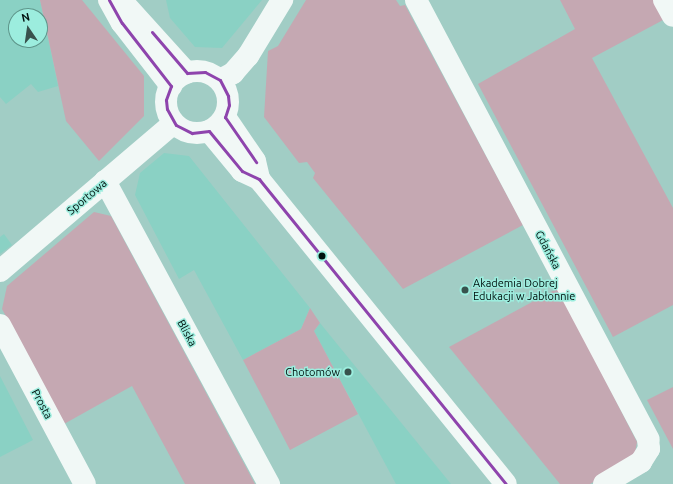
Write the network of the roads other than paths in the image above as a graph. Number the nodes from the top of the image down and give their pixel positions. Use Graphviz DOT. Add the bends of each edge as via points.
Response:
graph roads {
  1 [pos="109,0"];
  2 [pos="121,0"];
  3 [pos="282,0"];
  4 [pos="416,0"];
  5 [pos="664,0"];
  6 [pos="673,16"];
  7 [pos="187,73"];
  8 [pos="220,80"];
  9 [pos="170,86"];
  10 [pos="225,117"];
  11 [pos="174,123"];
  12 [pos="209,131"];
  13 [pos="259,179"];
  14 [pos="105,181"];
  15 [pos="0,271"];
  16 [pos="0,325"];
  17 [pos="85,484"];
  18 [pos="269,484"];
  19 [pos="506,484"];
  20 [pos="604,484"];
  1 -- 9 [label="street" via="122,23"];
  2 -- 7 [label="street"];
  3 -- 8 [label="street" via="248,56 232,73"];
  4 -- 20 [label="street, Gdańska" via="648,440 649,449 641,462"];
  5 -- 6 [label="street"];
  7 -- 8 [label="street" via="205,72"];
  7 -- 9 [label="street"];
  8 -- 10 [label="street" via="228,96 229,105"];
  9 -- 11 [label="street" via="166,100 167,109"];
  10 -- 12 [label="street"];
  10 -- 13 [label="street" via="255,160"];
  11 -- 12 [label="street" via="192,133"];
  11 -- 14 [label="street, Sportowa"];
  12 -- 13 [label="street" via="242,171"];
  13 -- 19 [label="street"];
  14 -- 15 [label="street, Sportowa"];
  14 -- 18 [label="street, Bliska"];
  16 -- 17 [label="street, Prosta"];
}
